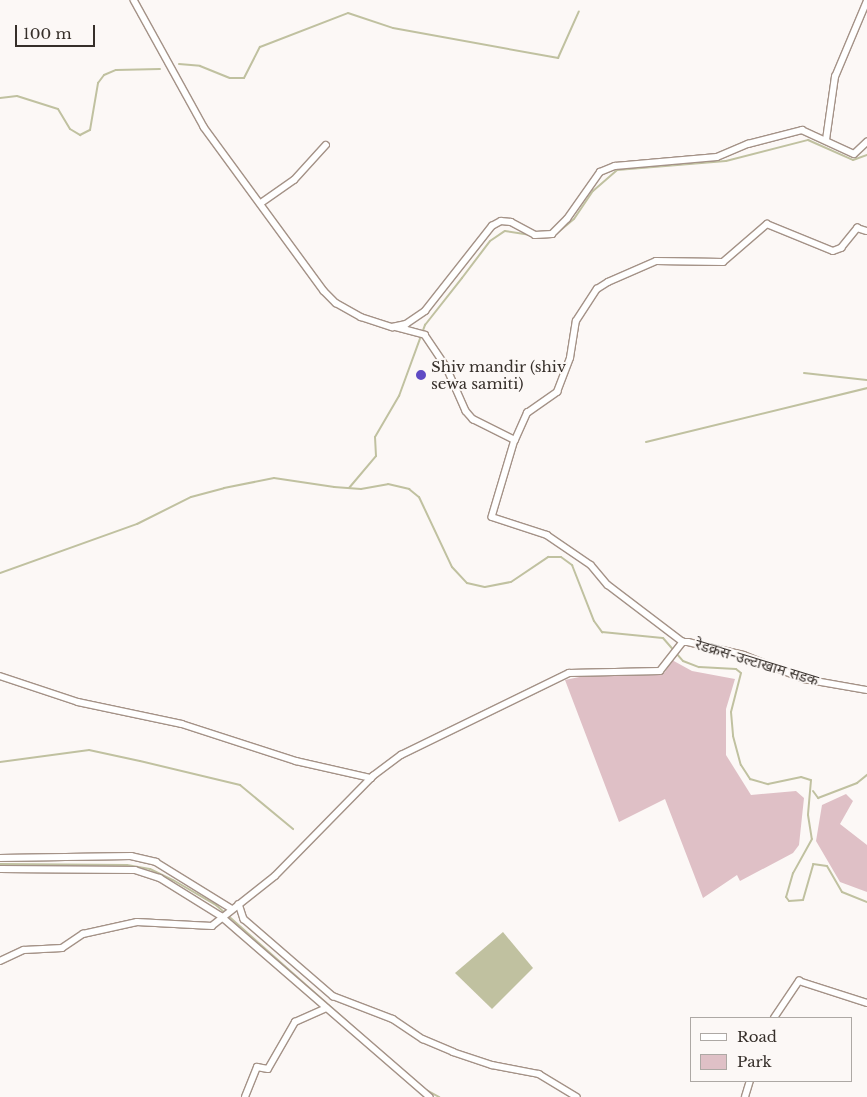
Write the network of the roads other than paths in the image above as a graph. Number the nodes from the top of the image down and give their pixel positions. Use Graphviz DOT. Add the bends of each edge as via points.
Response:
graph roads {
  1 [pos="134,0"];
  2 [pos="867,1"];
  3 [pos="826,140"];
  4 [pos="867,142"];
  5 [pos="326,145"];
  6 [pos="261,203"];
  7 [pos="867,232"];
  8 [pos="392,327"];
  9 [pos="515,440"];
  10 [pos="681,644"];
  11 [pos="0,676"];
  12 [pos="867,690"];
  13 [pos="371,778"];
  14 [pos="0,858"];
  15 [pos="0,870"];
  16 [pos="239,904"];
  17 [pos="226,913"];
  18 [pos="0,961"];
  19 [pos="867,1004"];
  20 [pos="326,1008"];
  21 [pos="775,1017"];
  22 [pos="750,1082"];
  23 [pos="245,1097"];
  24 [pos="430,1097"];
  25 [pos="577,1097"];
  26 [pos="745,1097"];
  1 -- 6 [label="street" via="204,127"];
  2 -- 3 [label="street" via="834,77"];
  3 -- 4 [label="street" via="854,154"];
  3 -- 8 [label="street" via="802,130 748,144 717,157 615,166 600,172 567,219 552,234 535,235 511,222 501,221 492,226 425,311 406,324"];
  5 -- 6 [label="street" via="294,180"];
  6 -- 8 [label="street" via="336,303"];
  7 -- 9 [label="street" via="857,228 841,248 833,251 767,224 723,262 656,261 608,282 597,289 576,321 570,358 557,392 527,413"];
  8 -- 9 [label="street" via="425,335 447,368 466,411 474,419"];
  9 -- 10 [label="street" via="492,517 548,535 591,566 608,585"];
  10 -- 12 [label="street, रेडक्रस-उल्टाखाम सडक" via="744,655 804,679"];
  10 -- 13 [label="street" via="660,671 569,673 401,755"];
  11 -- 13 [label="street" via="78,702 182,724 296,761"];
  13 -- 16 [label="street" via="275,876"];
  14 -- 17 [label="street" via="131,856 156,862"];
  15 -- 17 [label="street" via="135,870 160,878"];
  16 -- 17 [label="street"];
  16 -- 25 [label="street" via="244,920 333,996 393,1019 423,1039 453,1052 492,1065 539,1074"];
  17 -- 18 [label="street" via="212,926 136,922 83,934 62,948 24,950"];
  17 -- 20 [label="street"];
  19 -- 21 [label="street" via="799,981"];
  20 -- 23 [label="street" via="295,1022 268,1069 257,1068"];
  20 -- 24 [label="street"];
  22 -- 26 [label="street"];
}
